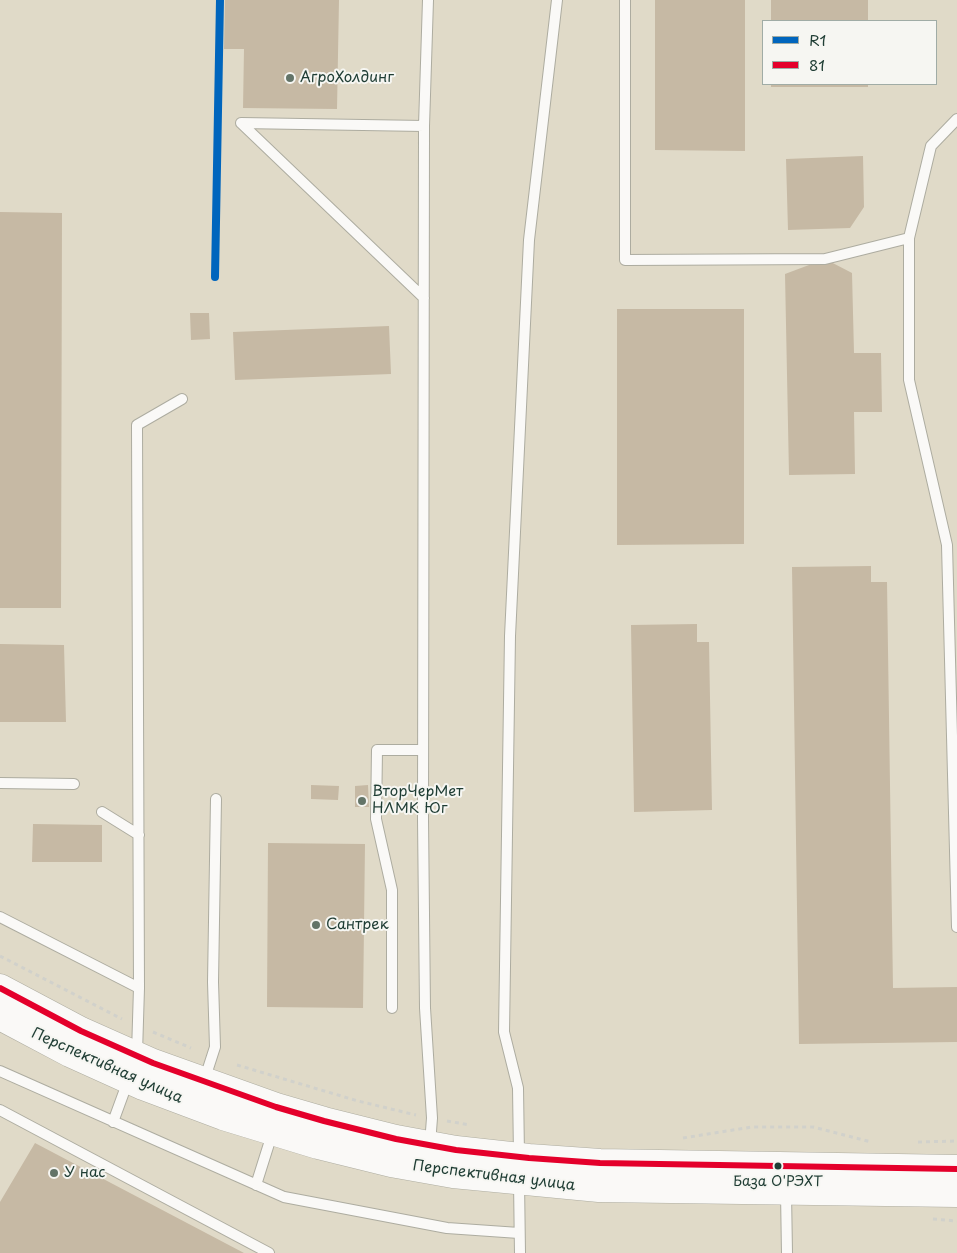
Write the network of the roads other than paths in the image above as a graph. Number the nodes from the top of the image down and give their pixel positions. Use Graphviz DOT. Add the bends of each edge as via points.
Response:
graph roads {
  1 [pos="428,0"];
  2 [pos="557,0"];
  3 [pos="625,0"];
  4 [pos="957,118"];
  5 [pos="424,126"];
  6 [pos="909,238"];
  7 [pos="424,298"];
  8 [pos="182,399"];
  9 [pos="423,750"];
  10 [pos="0,783"];
  11 [pos="74,784"];
  12 [pos="216,799"];
  13 [pos="102,812"];
  14 [pos="139,835"];
  15 [pos="0,917"];
  16 [pos="957,927"];
  17 [pos="139,988"];
  18 [pos="5,1007"];
  19 [pos="392,1008"];
  20 [pos="133,1067"];
  21 [pos="0,1071"];
  22 [pos="203,1086"];
  23 [pos="0,1110"];
  24 [pos="112,1122"];
  25 [pos="273,1131"];
  26 [pos="429,1157"];
  27 [pos="957,1168"];
  28 [pos="519,1169"];
  29 [pos="786,1179"];
  30 [pos="256,1185"];
  31 [pos="957,1193"];
  32 [pos="519,1233"];
  33 [pos="269,1253"];
  34 [pos="520,1253"];
  35 [pos="786,1253"];
  1 -- 5 [label="lane"];
  2 -- 28 [label="lane" via="529,240 510,636 504,1032 518,1088"];
  3 -- 6 [label="lane" via="625,260 825,259"];
  4 -- 6 [label="lane" via="931,146"];
  5 -- 7 [label="lane"];
  5 -- 7 [label="lane" via="241,123"];
  6 -- 16 [label="lane" via="909,380 947,545"];
  7 -- 9 [label="lane"];
  8 -- 14 [label="lane" via="137,424"];
  9 -- 19 [label="lane" via="377,750 376,819 392,890"];
  9 -- 26 [label="lane" via="426,1008 432,1118"];
  10 -- 11 [label="lane"];
  12 -- 22 [label="lane" via="213,982 216,1047"];
  13 -- 14 [label="lane"];
  14 -- 17 [label="lane"];
  15 -- 17 [label="lane"];
  17 -- 20 [label="lane"];
  18 -- 20 [label="main road, Перспективная улица" via="80,1030"];
  20 -- 22 [label="main road, Перспективная улица"];
  20 -- 24 [label="lane"];
  21 -- 24 [label="lane"];
  22 -- 25 [label="main road, Перспективная улица" via="223,1116"];
  22 -- 26 [label="main road, Перспективная улица" via="396,1139"];
  23 -- 33 [label="lane"];
  24 -- 30 [label="lane"];
  25 -- 26 [label="main road, Перспективная улица" via="391,1163"];
  25 -- 30 [label="lane"];
  26 -- 28 [label="main road, Перспективная улица" via="456,1150"];
  27 -- 29 [label="main road, Перспективная улица"];
  28 -- 29 [label="main road, Перспективная улица" via="600,1163"];
  28 -- 32 [label="lane"];
  29 -- 31 [label="main road, Перспективная улица"];
  29 -- 35 [label="lane"];
  30 -- 32 [label="lane" via="284,1197 447,1228"];
  32 -- 34 [label="lane"];
}
